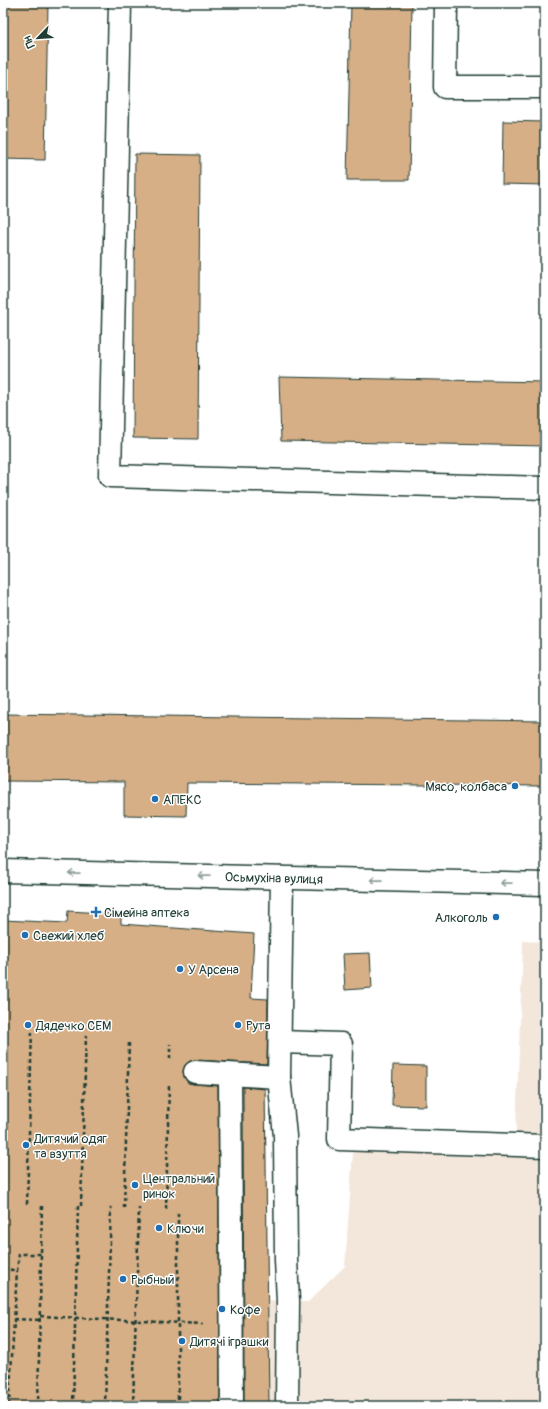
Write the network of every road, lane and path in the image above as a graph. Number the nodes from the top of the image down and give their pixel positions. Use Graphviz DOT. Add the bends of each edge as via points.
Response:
graph roads {
  1 [pos="120,3"];
  2 [pos="446,3"];
  3 [pos="545,87"];
  4 [pos="545,488"];
  5 [pos="3,871"];
  6 [pos="282,878"];
  7 [pos="545,884"];
  8 [pos="32,1028"];
  9 [pos="86,1035"];
  10 [pos="129,1041"];
  11 [pos="280,1042"];
  12 [pos="170,1044"];
  13 [pos="170,1060"];
  14 [pos="195,1072"];
  15 [pos="230,1075"];
  16 [pos="279,1077"];
  17 [pos="169,1084"];
  18 [pos="545,1146"];
  19 [pos="27,1204"];
  20 [pos="42,1204"];
  21 [pos="111,1207"];
  22 [pos="124,1208"];
  23 [pos="139,1208"];
  24 [pos="166,1209"];
  25 [pos="178,1210"];
  26 [pos="41,1254"];
  27 [pos="3,1268"];
  28 [pos="17,1271"];
  29 [pos="40,1316"];
  30 [pos="75,1318"];
  31 [pos="14,1319"];
  32 [pos="108,1319"];
  33 [pos="40,1320"];
  34 [pos="136,1321"];
  35 [pos="178,1323"];
  36 [pos="231,1326"];
  37 [pos="9,1406"];
  38 [pos="38,1406"];
  39 [pos="73,1406"];
  40 [pos="105,1406"];
  41 [pos="133,1406"];
  42 [pos="178,1406"];
  43 [pos="232,1406"];
  44 [pos="287,1406"];
  1 -- 4 [label="street" via="110,476"];
  2 -- 3 [label="street" via="445,87"];
  6 -- 5 [label="street, Осьмухіна вулиця, one-way"];
  7 -- 6 [label="street, Осьмухіна вулиця, one-way"];
  6 -- 11 [label="street"];
  8 -- 19 [label="path"];
  9 -- 30 [label="path"];
  10 -- 22 [label="path"];
  11 -- 16 [label="street"];
  11 -- 18 [label="street" via="341,1044 339,1139"];
  12 -- 13 [label="path"];
  14 -- 15 [label="street"];
  15 -- 16 [label="street"];
  15 -- 36 [label="street"];
  16 -- 44 [label="street" via="285,1136"];
  17 -- 24 [label="path"];
  20 -- 26 [label="path"];
  21 -- 32 [label="path"];
  23 -- 34 [label="path"];
  25 -- 35 [label="path"];
  26 -- 28 [label="path" via="19,1254"];
  26 -- 29 [label="path"];
  27 -- 28 [label="path"];
  28 -- 31 [label="path"];
  29 -- 30 [label="path"];
  29 -- 33 [label="path"];
  30 -- 32 [label="path"];
  30 -- 39 [label="path"];
  31 -- 33 [label="path"];
  31 -- 37 [label="path"];
  32 -- 34 [label="path"];
  32 -- 40 [label="path"];
  33 -- 38 [label="path"];
  34 -- 35 [label="path"];
  34 -- 41 [label="path"];
  35 -- 36 [label="path"];
  35 -- 42 [label="path"];
  36 -- 43 [label="street"];
}
